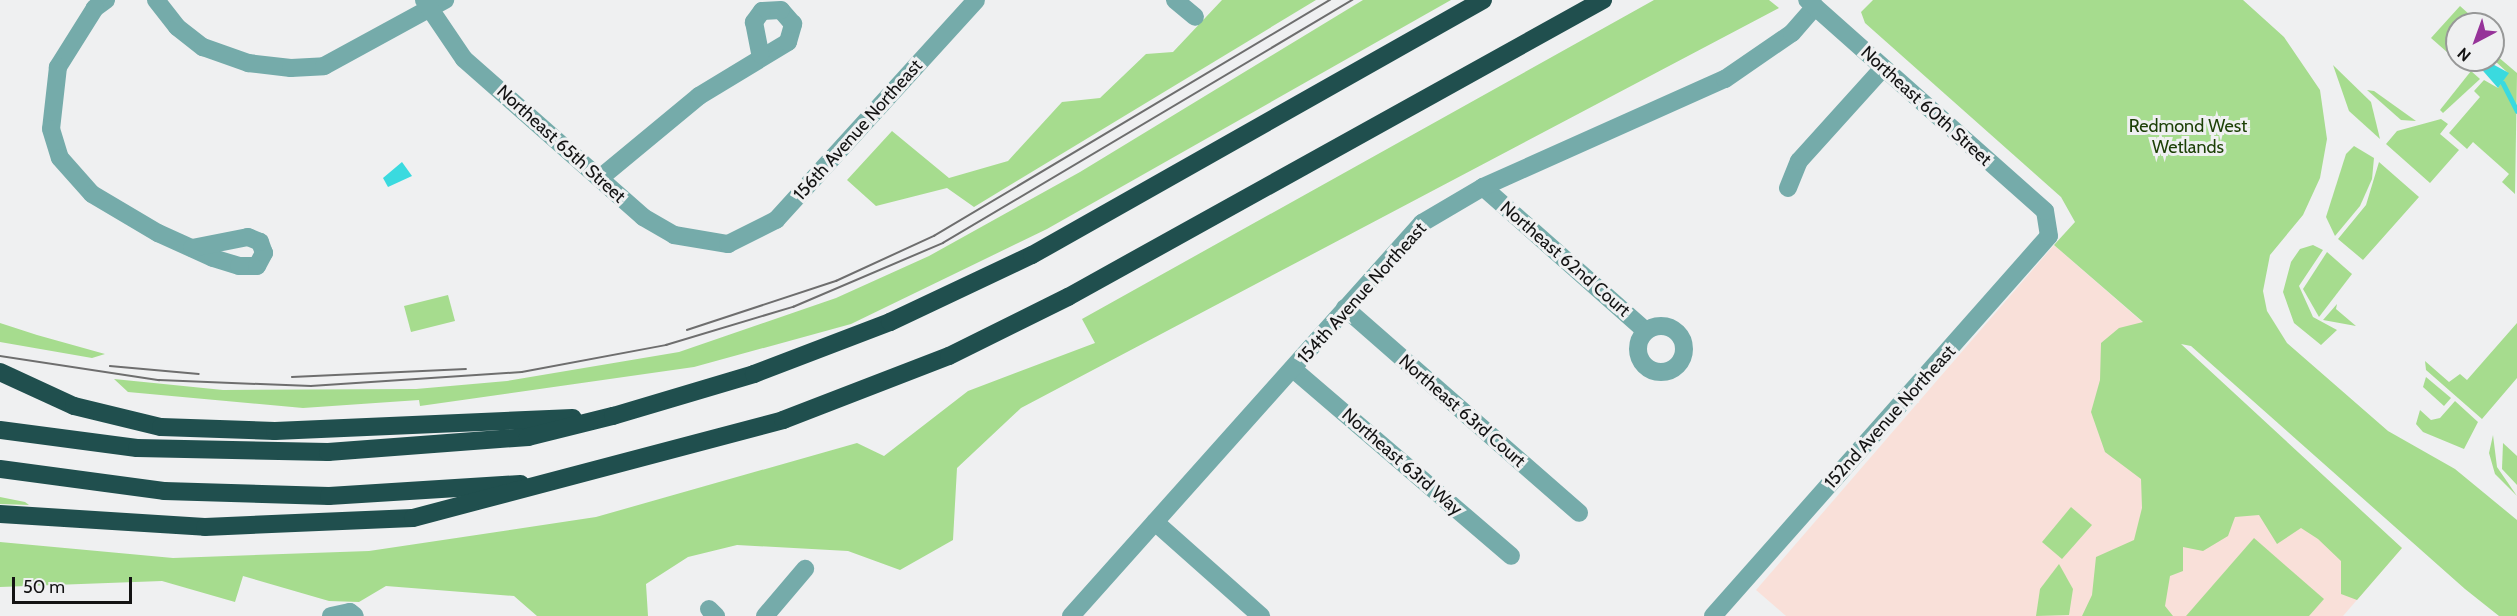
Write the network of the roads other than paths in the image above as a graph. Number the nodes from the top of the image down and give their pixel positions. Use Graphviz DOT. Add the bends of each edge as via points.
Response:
graph roads {
  1 [pos="106,0"];
  2 [pos="156,0"];
  3 [pos="976,0"];
  4 [pos="1175,0"];
  5 [pos="1483,0"];
  6 [pos="1602,0"];
  7 [pos="433,3"];
  8 [pos="1811,4"];
  9 [pos="1195,17"];
  10 [pos="760,54"];
  11 [pos="1883,68"];
  12 [pos="600,178"];
  13 [pos="1483,187"];
  14 [pos="1788,188"];
  15 [pos="2045,211"];
  16 [pos="728,243"];
  17 [pos="192,248"];
  18 [pos="1345,308"];
  19 [pos="1646,331"];
  20 [pos="1293,369"];
  21 [pos="0,372"];
  22 [pos="613,416"];
  23 [pos="0,430"];
  24 [pos="0,469"];
  25 [pos="570,478"];
  26 [pos="1579,513"];
  27 [pos="0,514"];
  28 [pos="1155,522"];
  29 [pos="1511,556"];
  30 [pos="805,569"];
  31 [pos="352,614"];
  32 [pos="331,616"];
  33 [pos="765,616"];
  34 [pos="1071,616"];
  35 [pos="1261,616"];
  36 [pos="1713,616"];
  1 -- 17 [label="street" via="71,43 58,68 51,129 72,175 92,194"];
  2 -- 7 [label="street" via="177,27 203,47 248,63 291,68 324,66"];
  3 -- 16 [label="street, 156th Avenue Northeast" via="776,220"];
  4 -- 9 [label="street"];
  5 -- 22 [label="highway" via="1032,255 890,322 786,362"];
  6 -- 25 [label="highway" via="1068,297 949,356 783,420"];
  7 -- 12 [label="street, Northeast 65th Street" via="464,58"];
  8 -- 11 [label="street, Northeast 60th Street"];
  8 -- 13 [label="street, 154th Avenue Northeast" via="1792,33 1725,79"];
  10 -- 12 [label="street"];
  11 -- 14 [label="street" via="1799,161"];
  11 -- 15 [label="street, Northeast 60th Street"];
  12 -- 16 [label="street, Northeast 65th Street" via="643,217 674,235"];
  13 -- 18 [label="street, 154th Avenue Northeast" via="1422,223"];
  13 -- 19 [label="street, Northeast 62nd Court"];
  15 -- 36 [label="street, 152nd Avenue Northeast" via="2049,236"];
  18 -- 20 [label="street, 154th Avenue Northeast"];
  18 -- 26 [label="street, Northeast 63rd Court"];
  20 -- 28 [label="street, 154th Avenue Northeast"];
  20 -- 29 [label="street, Northeast 63rd Way"];
  21 -- 22 [label="highway" via="74,406 161,427 275,431"];
  22 -- 23 [label="highway" via="528,437 328,452 136,448"];
  24 -- 25 [label="highway" via="164,491 329,496"];
  25 -- 27 [label="highway" via="423,516 348,523 205,527"];
  28 -- 34 [label="street, 154th Avenue Northeast"];
  28 -- 35 [label="street"];
  30 -- 33 [label="street"];
  31 -- 32 [label="street"];
}
